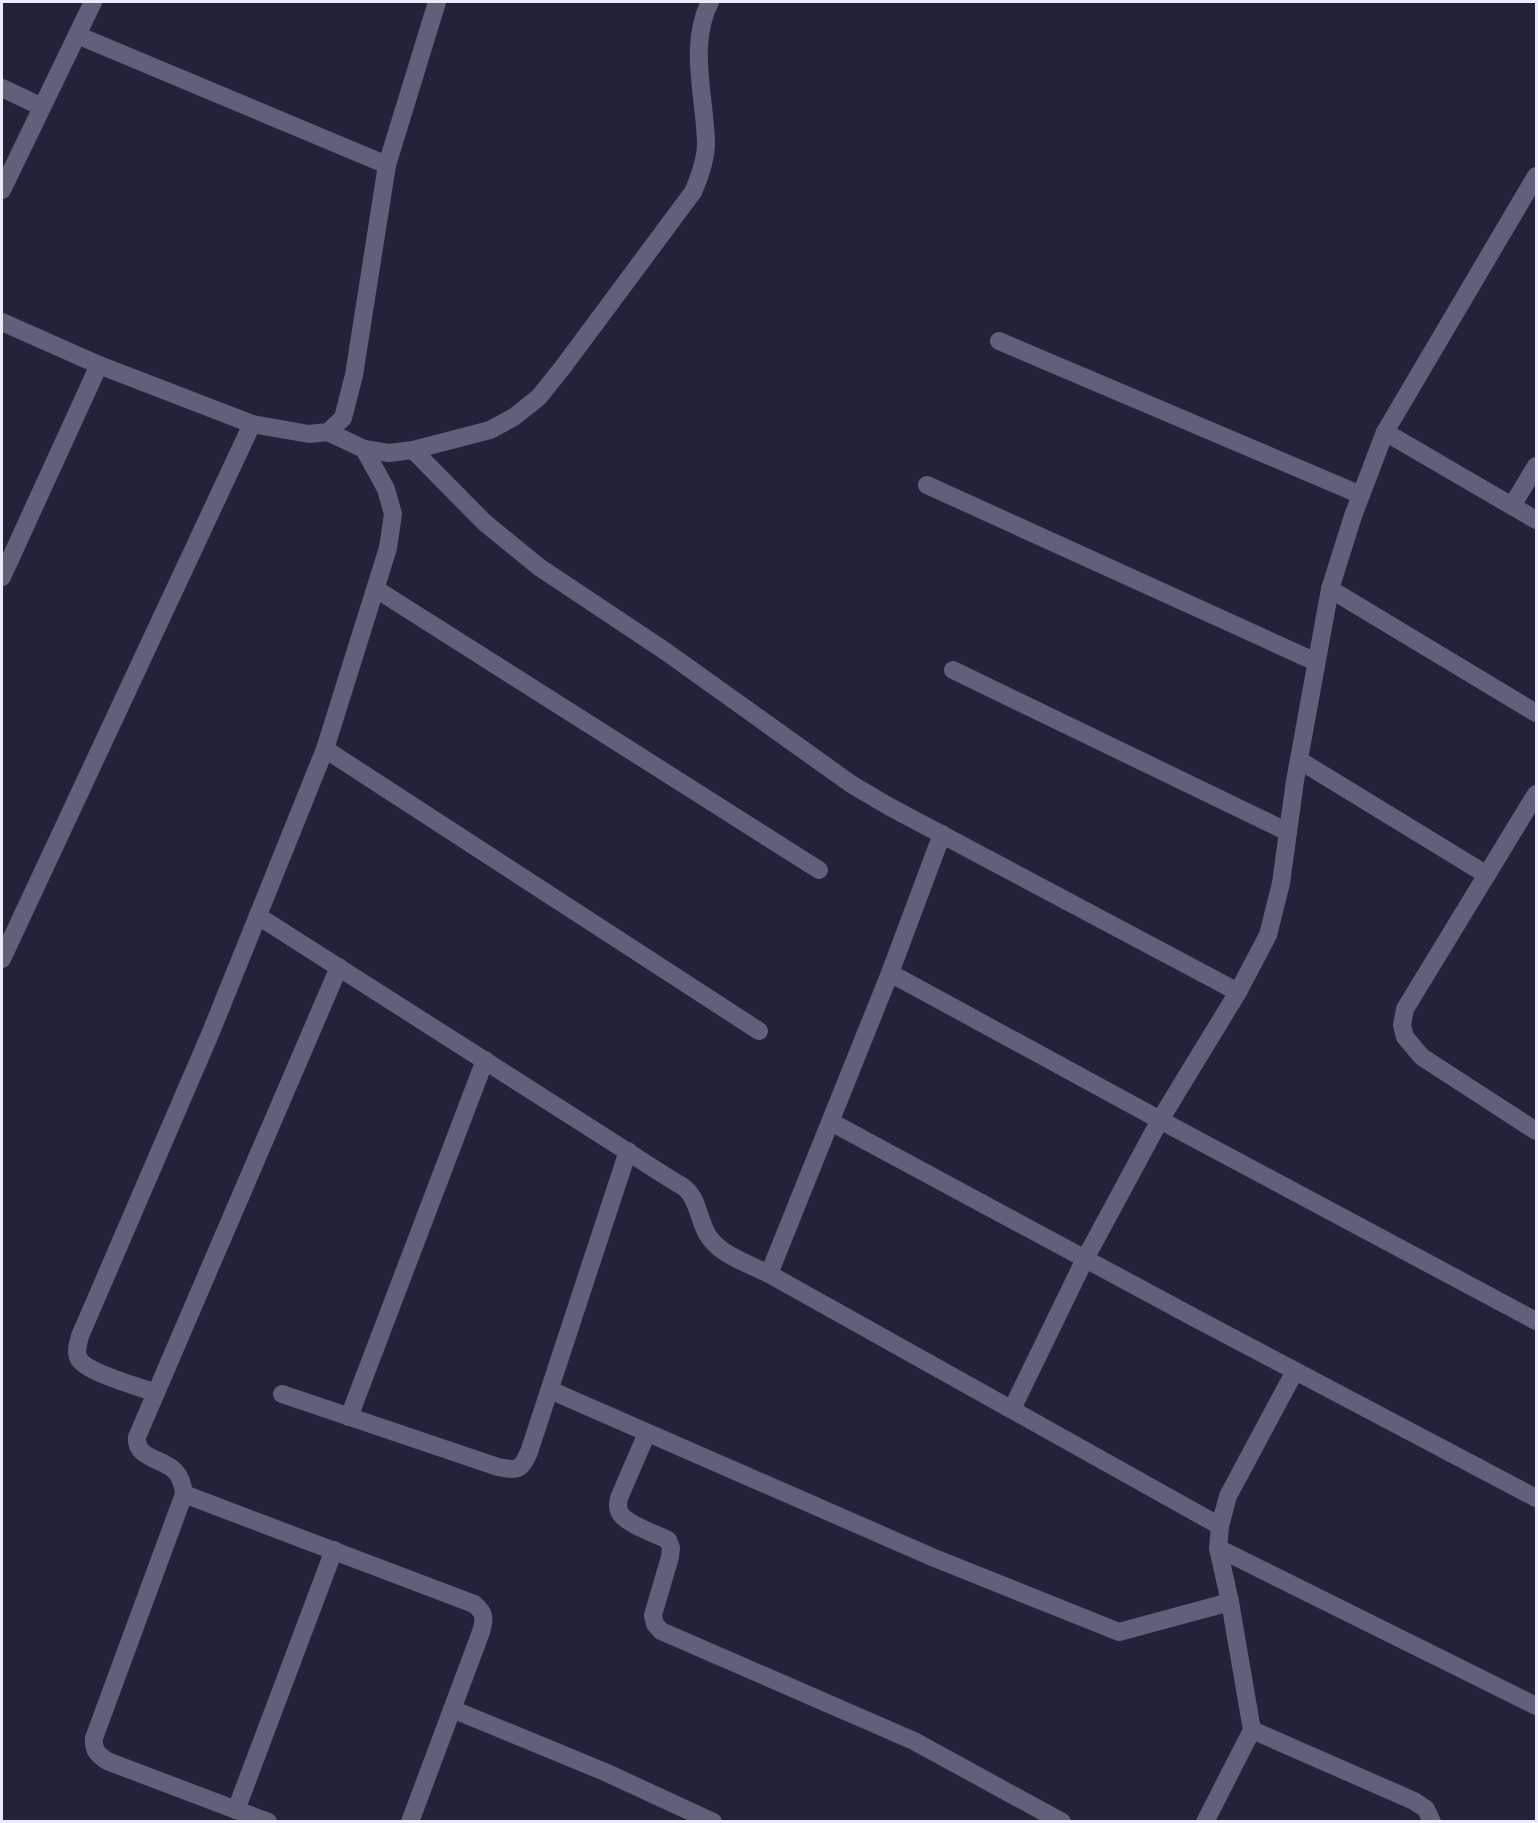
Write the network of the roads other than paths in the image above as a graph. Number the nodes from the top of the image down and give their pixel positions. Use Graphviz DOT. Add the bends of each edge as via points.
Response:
graph roads {
  1 [pos="93,2"];
  2 [pos="437,2"];
  3 [pos="710,2"];
  4 [pos="77,34"];
  5 [pos="2,88"];
  6 [pos="42,107"];
  7 [pos="387,165"];
  8 [pos="1536,176"];
  9 [pos="2,190"];
  10 [pos="2,322"];
  11 [pos="999,340"];
  12 [pos="99,365"];
  13 [pos="252,424"];
  14 [pos="328,432"];
  15 [pos="1385,432"];
  16 [pos="364,449"];
  17 [pos="413,450"];
  18 [pos="1536,466"];
  19 [pos="927,485"];
  20 [pos="1361,495"];
  21 [pos="1512,506"];
  22 [pos="1536,520"];
  23 [pos="2,577"];
  24 [pos="376,589"];
  25 [pos="1330,589"];
  26 [pos="1316,663"];
  27 [pos="953,670"];
  28 [pos="1536,713"];
  29 [pos="325,749"];
  30 [pos="1299,760"];
  31 [pos="1536,794"];
  32 [pos="1288,832"];
  33 [pos="942,834"];
  34 [pos="819,870"];
  35 [pos="1487,875"];
  36 [pos="258,916"];
  37 [pos="2,959"];
  38 [pos="339,967"];
  39 [pos="890,973"];
  40 [pos="1239,992"];
  41 [pos="759,1031"];
  42 [pos="484,1060"];
  43 [pos="1160,1120"];
  44 [pos="831,1122"];
  45 [pos="1536,1131"];
  46 [pos="628,1151"];
  47 [pos="1085,1259"];
  48 [pos="769,1274"];
  49 [pos="1536,1321"];
  50 [pos="1295,1371"];
  51 [pos="550,1390"];
  52 [pos="156,1393"];
  53 [pos="282,1394"];
  54 [pos="1012,1409"];
  55 [pos="349,1417"];
  56 [pos="647,1432"];
  57 [pos="184,1494"];
  58 [pos="1536,1498"];
  59 [pos="1220,1526"];
  60 [pos="1218,1548"];
  61 [pos="334,1550"];
  62 [pos="1230,1602"];
  63 [pos="1536,1706"];
  64 [pos="452,1709"];
  65 [pos="1252,1730"];
  66 [pos="236,1810"];
  67 [pos="268,1821"];
  68 [pos="410,1821"];
  69 [pos="714,1821"];
  70 [pos="1062,1821"];
  71 [pos="1205,1821"];
  72 [pos="1432,1821"];
  1 -- 4 [label="street"];
  2 -- 7 [label="street"];
  3 -- 17 [label="street" via="698,41 706,145 693,192 539,397 490,430"];
  4 -- 6 [label="street"];
  4 -- 7 [label="street"];
  5 -- 6 [label="street"];
  6 -- 9 [label="street"];
  7 -- 14 [label="street" via="354,375 343,418"];
  8 -- 15 [label="street"];
  10 -- 12 [label="street"];
  11 -- 20 [label="street"];
  12 -- 13 [label="street"];
  12 -- 23 [label="street"];
  13 -- 14 [label="street" via="309,434"];
  13 -- 37 [label="street"];
  14 -- 16 [label="street"];
  15 -- 20 [label="street"];
  15 -- 21 [label="street"];
  16 -- 17 [label="street" via="389,453"];
  16 -- 24 [label="street" via="386,489 393,514"];
  17 -- 33 [label="street" via="484,522 539,567 851,784"];
  18 -- 21 [label="street"];
  19 -- 26 [label="street"];
  20 -- 25 [label="street"];
  21 -- 22 [label="street"];
  24 -- 29 [label="street"];
  24 -- 34 [label="street"];
  25 -- 26 [label="street"];
  25 -- 28 [label="street"];
  26 -- 30 [label="street"];
  27 -- 32 [label="street"];
  29 -- 36 [label="street"];
  29 -- 41 [label="street"];
  30 -- 32 [label="street"];
  30 -- 35 [label="street"];
  31 -- 35 [label="street"];
  32 -- 40 [label="street" via="1268,935"];
  33 -- 39 [label="street"];
  33 -- 40 [label="street"];
  35 -- 45 [label="street" via="1405,1009 1402,1025 1405,1037 1422,1058"];
  36 -- 38 [label="street"];
  36 -- 52 [label="street" via="80,1336 80,1361 93,1371"];
  38 -- 42 [label="street"];
  38 -- 52 [label="street"];
  39 -- 43 [label="street"];
  39 -- 44 [label="street"];
  40 -- 43 [label="street"];
  42 -- 46 [label="street"];
  42 -- 55 [label="street"];
  43 -- 47 [label="street"];
  43 -- 49 [label="street"];
  44 -- 47 [label="street"];
  44 -- 48 [label="street"];
  46 -- 48 [label="street" via="688,1191 709,1238 723,1251"];
  46 -- 51 [label="street"];
  47 -- 50 [label="street"];
  47 -- 54 [label="street"];
  48 -- 54 [label="street"];
  50 -- 58 [label="street"];
  50 -- 59 [label="street" via="1228,1496"];
  51 -- 55 [label="street" via="530,1452 523,1465 514,1470"];
  51 -- 56 [label="street"];
  52 -- 57 [label="street" via="136,1444 141,1451 176,1471"];
  53 -- 55 [label="street"];
  54 -- 59 [label="street"];
  56 -- 62 [label="street" via="932,1557 1119,1632"];
  56 -- 70 [label="street" via="618,1507 628,1521 668,1540 671,1548 653,1615 662,1631 914,1741"];
  57 -- 61 [label="street"];
  57 -- 66 [label="street" via="94,1738 94,1747 107,1761"];
  59 -- 60 [label="street"];
  60 -- 62 [label="street"];
  60 -- 63 [label="street"];
  61 -- 64 [label="street" via="474,1604 483,1611 485,1620"];
  61 -- 66 [label="street"];
  62 -- 65 [label="street"];
  64 -- 68 [label="street"];
  64 -- 69 [label="street"];
  65 -- 71 [label="street"];
  65 -- 72 [label="street" via="1414,1801 1426,1809"];
  66 -- 67 [label="street"];
}
